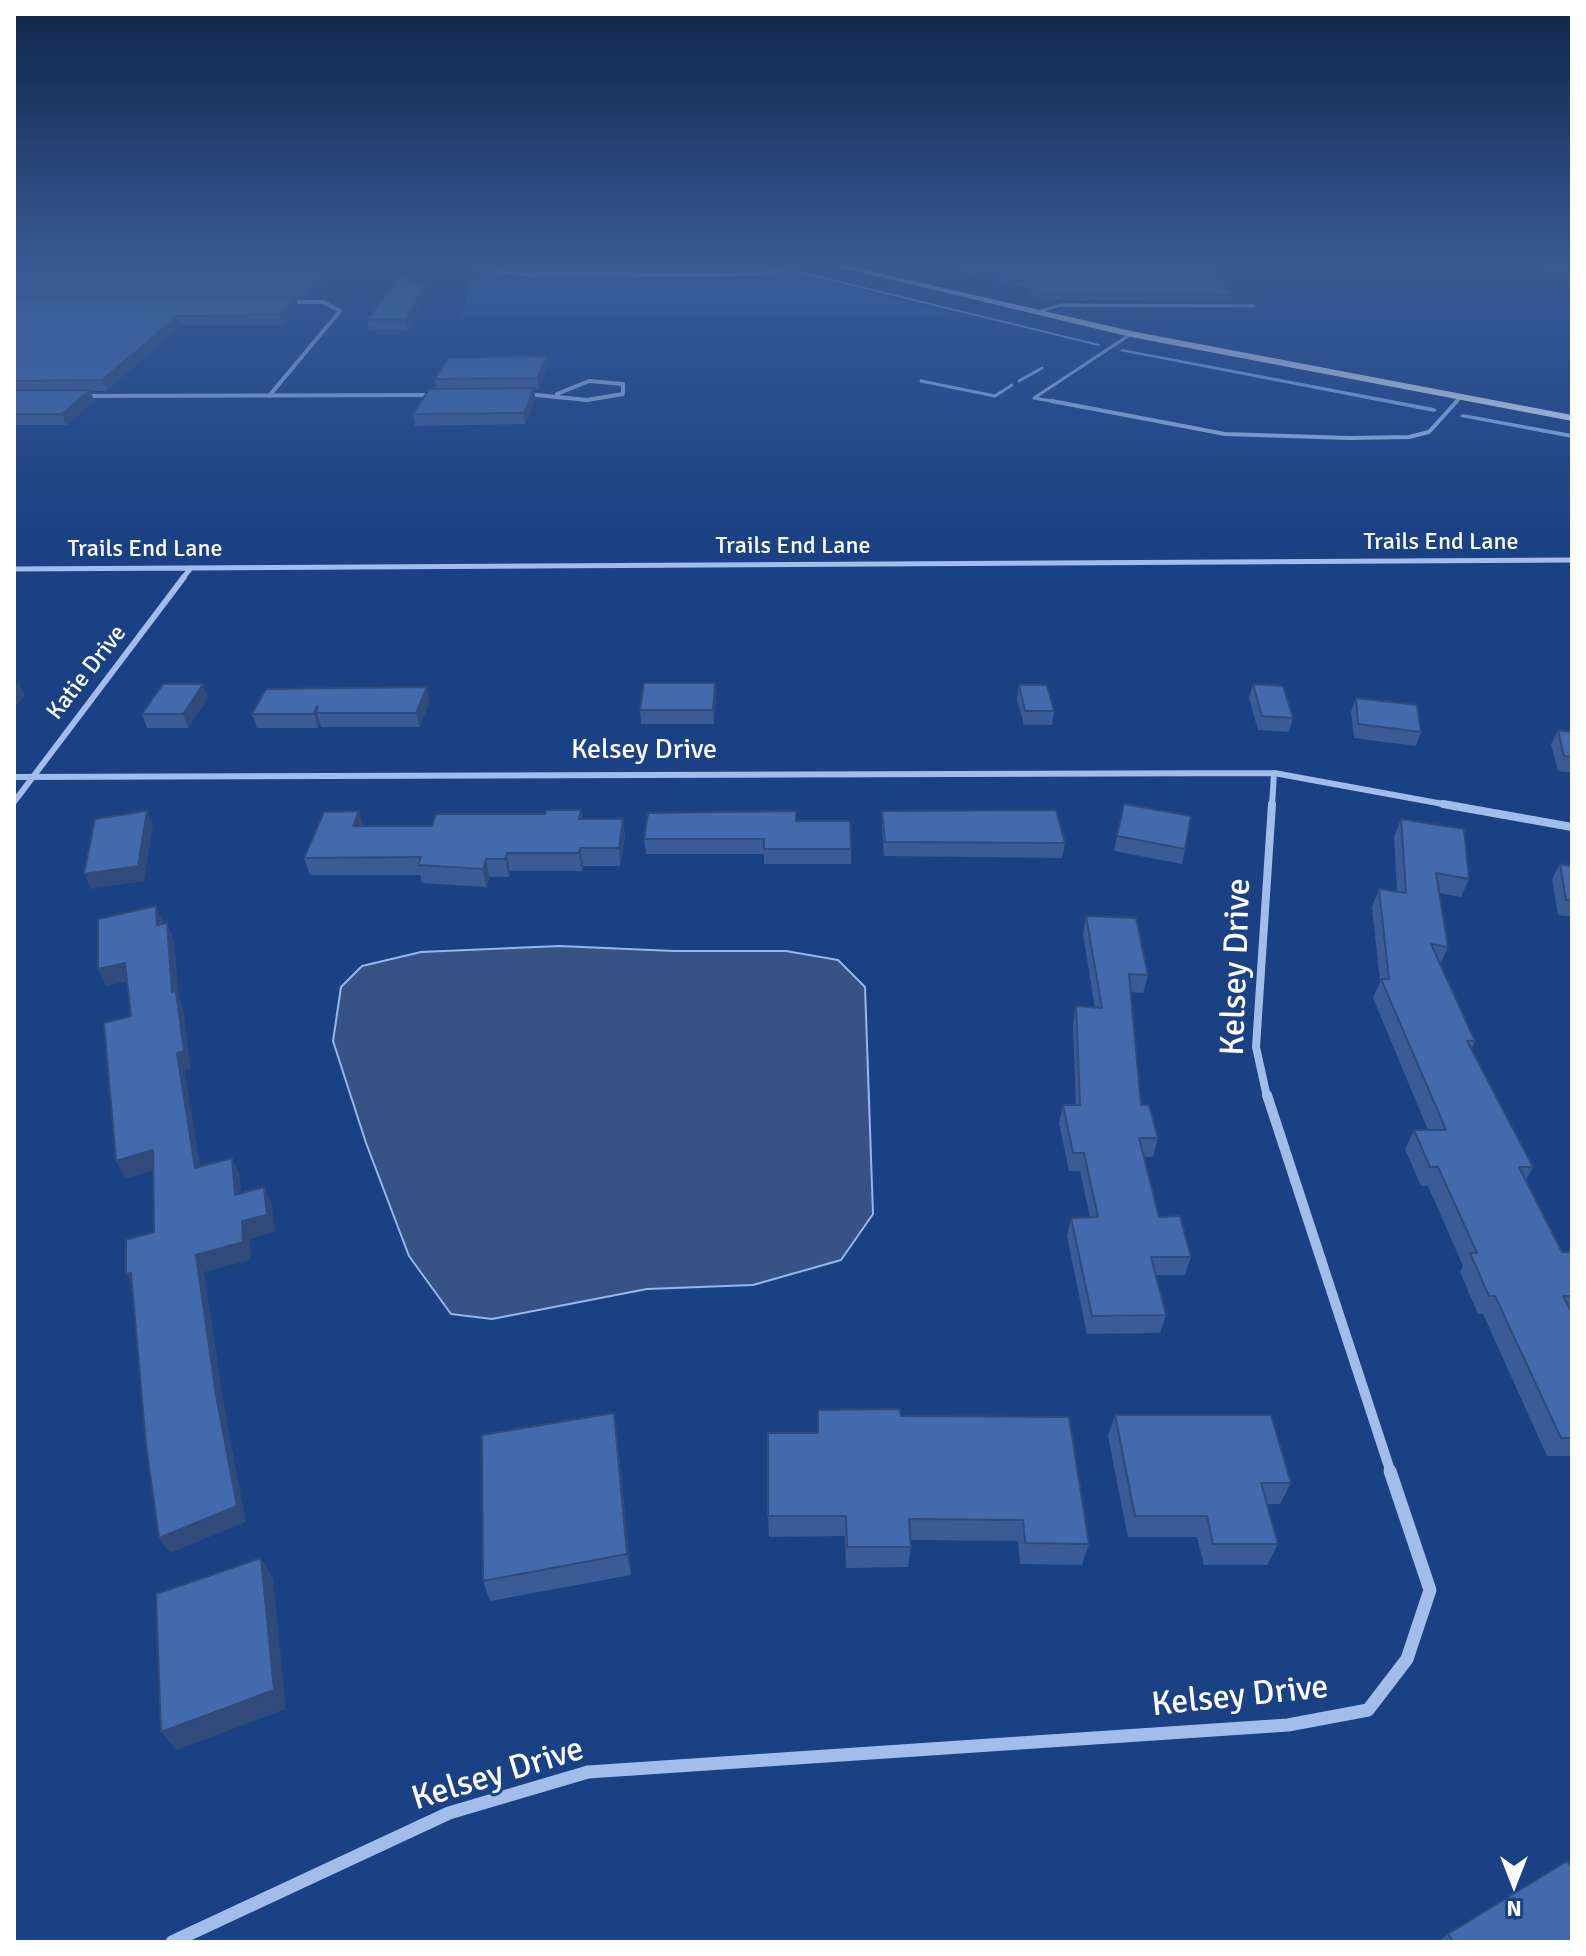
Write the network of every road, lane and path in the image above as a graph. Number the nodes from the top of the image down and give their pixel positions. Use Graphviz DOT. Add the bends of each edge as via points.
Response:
graph roads {
  1 [pos="301,357"];
  2 [pos="1096,357"];
  3 [pos="1253,357"];
  4 [pos="1042,368"];
  5 [pos="921,381"];
  6 [pos="1019,381"];
  7 [pos="1012,385"];
  8 [pos="527,394"];
  9 [pos="557,394"];
  10 [pos="436,395"];
  11 [pos="78,396"];
  12 [pos="269,396"];
  13 [pos="1461,397"];
  14 [pos="1572,418"];
  15 [pos="1572,560"];
  16 [pos="191,568"];
  17 [pos="14,569"];
  18 [pos="1274,773"];
  19 [pos="14,777"];
  20 [pos="30,777"];
  21 [pos="14,802"];
  22 [pos="1572,827"];
  23 [pos="172,1942"];
  1 -- 12 [label="street"];
  2 -- 13 [label="lane" via="1034,398 1212,432 1349,438 1429,432"];
  3 -- 13 [label="main road"];
  4 -- 6 [label="lane"];
  5 -- 7 [label="lane" via="995,396"];
  8 -- 9 [label="street"];
  9 -- 9 [label="street" via="600,401 623,394 625,388 599,380"];
  10 -- 12 [label="street"];
  11 -- 12 [label="street"];
  13 -- 14 [label="main road"];
  15 -- 16 [label="street, Trails End Lane"];
  16 -- 17 [label="street, Trails End Lane"];
  16 -- 20 [label="street, Katie Drive"];
  18 -- 20 [label="street, Kelsey Drive"];
  18 -- 22 [label="street, Kelsey Drive"];
  18 -- 23 [label="street, Kelsey Drive" via="1256,1047 1271,1115 1430,1590 1407,1659 1368,1710 1288,1725 588,1772 449,1813"];
  19 -- 20 [label="street, Kelsey Drive"];
  20 -- 21 [label="street, Katie Drive"];
}
